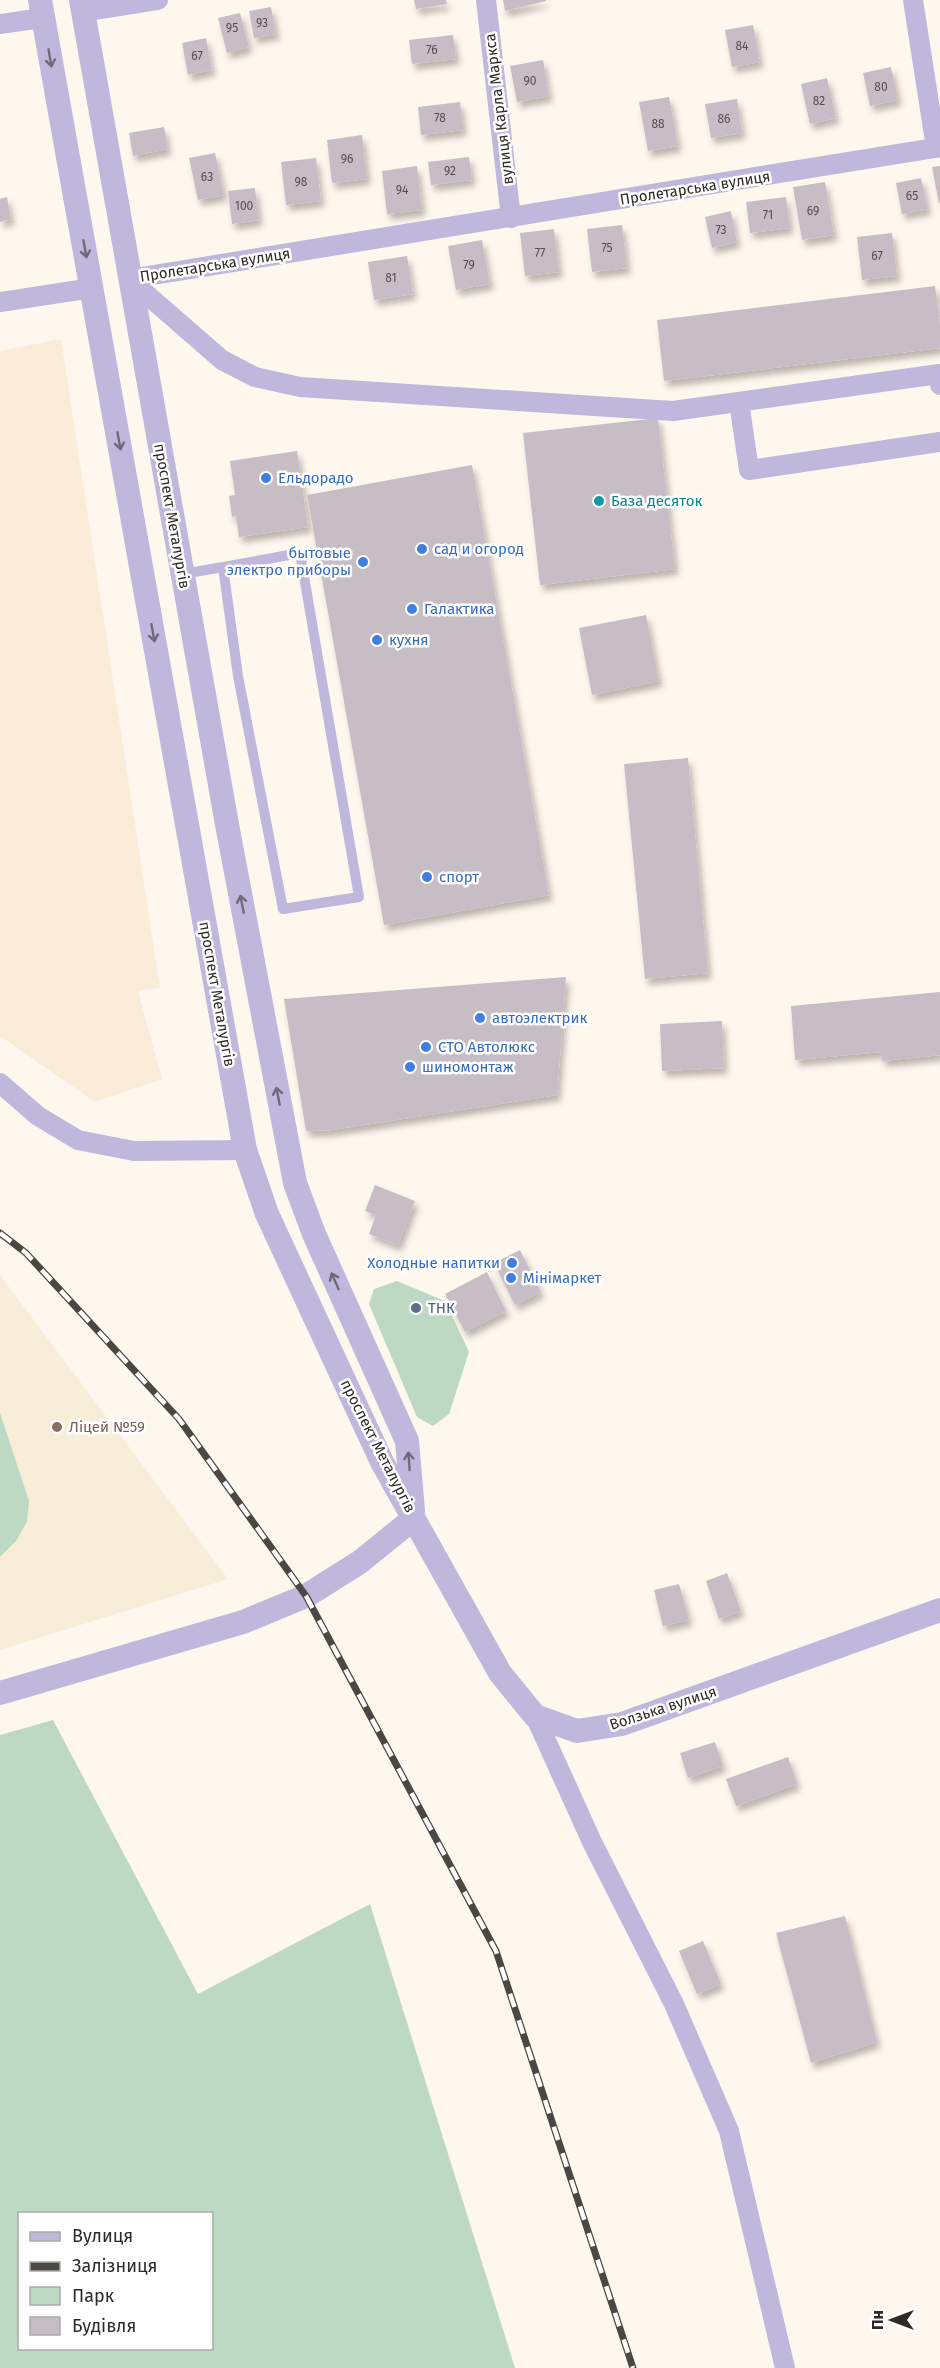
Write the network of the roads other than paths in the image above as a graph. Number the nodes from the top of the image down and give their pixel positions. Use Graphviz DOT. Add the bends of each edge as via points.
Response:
graph roads {
  1 [pos="158,0"];
  2 [pos="486,0"];
  3 [pos="913,0"];
  4 [pos="82,6"];
  5 [pos="41,9"];
  6 [pos="0,24"];
  7 [pos="938,147"];
  8 [pos="511,218"];
  9 [pos="129,279"];
  10 [pos="92,288"];
  11 [pos="0,302"];
  12 [pos="940,385"];
  13 [pos="739,402"];
  14 [pos="940,442"];
  15 [pos="223,567"];
  16 [pos="182,574"];
  17 [pos="228,830"];
  18 [pos="189,839"];
  19 [pos="0,1083"];
  20 [pos="245,1150"];
  21 [pos="413,1519"];
  22 [pos="940,1610"];
  23 [pos="0,1693"];
  24 [pos="535,1716"];
  25 [pos="785,2368"];
  1 -- 4 [label="street"];
  2 -- 8 [label="street, вулиця Карла Маркса"];
  3 -- 7 [label="street"];
  4 -- 5 [label="street"];
  4 -- 9 [label="street, проспект Металургів"];
  5 -- 6 [label="street"];
  5 -- 10 [label="street, проспект Металургів, one-way"];
  7 -- 8 [label="street, Пролетарська вулиця"];
  8 -- 9 [label="street, Пролетарська вулиця"];
  9 -- 10 [label="street"];
  9 -- 13 [label="street, Пролетарська вулиця" via="222,360 255,377 300,387 673,411"];
  9 -- 16 [label="street, проспект Металургів"];
  10 -- 11 [label="street"];
  10 -- 18 [label="street, проспект Металургів, one-way"];
  12 -- 13 [label="street, Пролетарська вулиця" via="939,374"];
  13 -- 14 [label="street" via="749,470"];
  15 -- 15 [label="lane" via="238,676 283,909 359,897 300,554"];
  15 -- 16 [label="lane"];
  16 -- 17 [label="street, проспект Металургів"];
  17 -- 18 [label="street" via="210,843 199,844"];
  21 -- 17 [label="street, проспект Металургів, one-way" via="407,1441 295,1183"];
  18 -- 20 [label="street, проспект Металургів"];
  19 -- 20 [label="street" via="38,1116 78,1140 134,1151"];
  20 -- 21 [label="street, проспект Металургів" via="267,1214 382,1462"];
  21 -- 23 [label="street" via="360,1562 285,1605 243,1622"];
  21 -- 24 [label="street" via="500,1673"];
  22 -- 24 [label="street, Волзька вулиця" via="622,1724 577,1731"];
  24 -- 25 [label="street" via="592,1842 674,2004 729,2131"];
}
